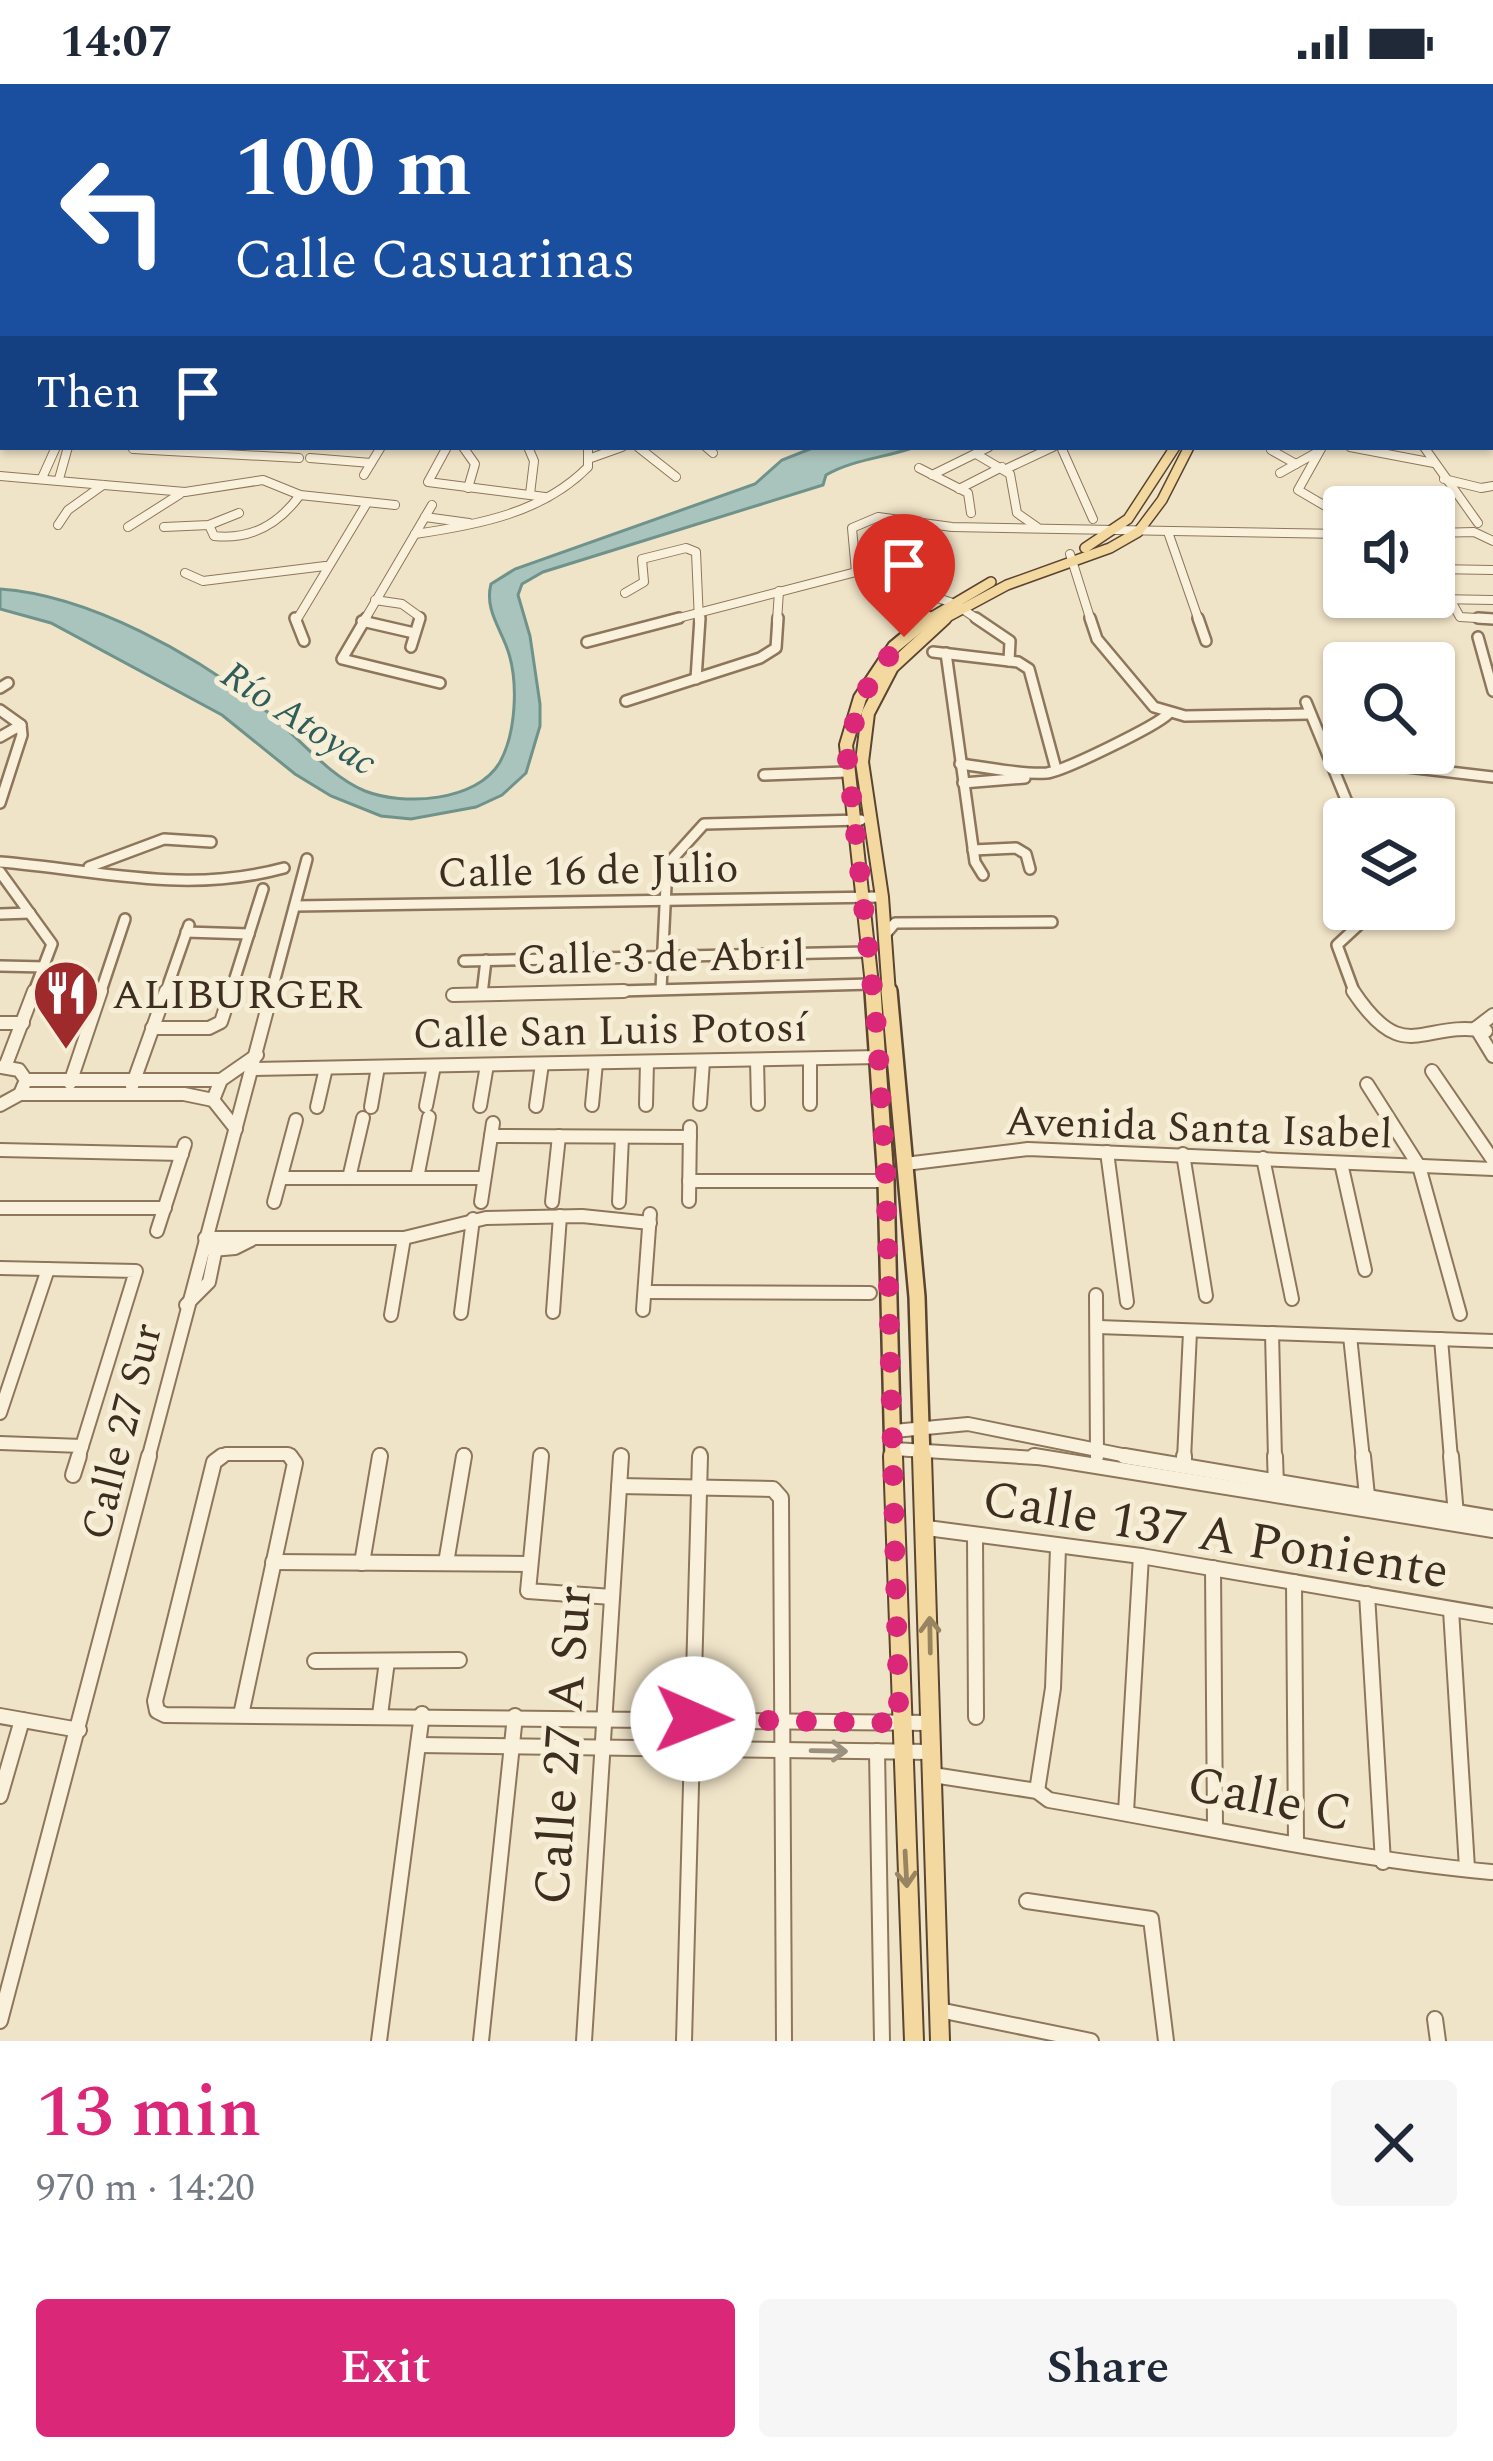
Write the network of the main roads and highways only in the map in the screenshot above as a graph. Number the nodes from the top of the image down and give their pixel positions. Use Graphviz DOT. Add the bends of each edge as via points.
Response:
graph roads {
  1 [pos="1172,450"];
  2 [pos="1188,450"];
  3 [pos="1071,558"];
  4 [pos="955,605"];
  5 [pos="914,2041"];
  6 [pos="940,2041"];
  1 -- 3 [label="main road" via="1118,532"];
  2 -- 3 [label="main road" via="1138,532"];
  3 -- 4 [label="main road"];
  4 -- 5 [label="main road, one-way" via="880,663 852,721 846,772 886,1181"];
  6 -- 4 [label="main road, one-way" via="922,1429 882,897 862,762 868,713 901,656"];
}
